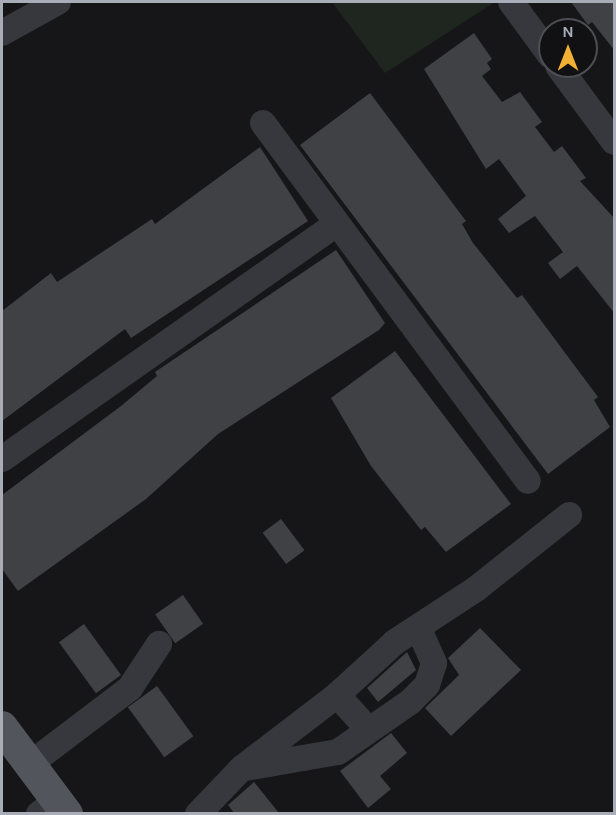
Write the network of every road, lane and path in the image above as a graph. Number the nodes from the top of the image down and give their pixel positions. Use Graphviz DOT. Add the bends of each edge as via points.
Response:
graph roads {
  1 [pos="58,2"];
  2 [pos="511,2"];
  3 [pos="2,33"];
  4 [pos="538,39"];
  5 [pos="567,78"];
  6 [pos="263,123"];
  7 [pos="613,138"];
  8 [pos="336,224"];
  9 [pos="2,459"];
  10 [pos="528,481"];
  11 [pos="569,515"];
  12 [pos="418,627"];
  13 [pos="159,644"];
  14 [pos="337,695"];
  15 [pos="2,727"];
  16 [pos="369,730"];
  17 [pos="30,764"];
  18 [pos="242,768"];
  19 [pos="54,809"];
  20 [pos="198,813"];
  1 -- 3 [label="street"];
  2 -- 4 [label="street"];
  5 -- 7 [label="street"];
  6 -- 8 [label="street"];
  8 -- 9 [label="street"];
  8 -- 10 [label="street"];
  11 -- 12 [label="street"];
  12 -- 14 [label="street"];
  12 -- 16 [label="street" via="434,663 427,685"];
  13 -- 17 [label="street" via="130,688"];
  14 -- 16 [label="street"];
  14 -- 18 [label="street"];
  15 -- 17 [label="main road"];
  16 -- 18 [label="street" via="338,752"];
  17 -- 19 [label="main road"];
  18 -- 20 [label="street"];
}
